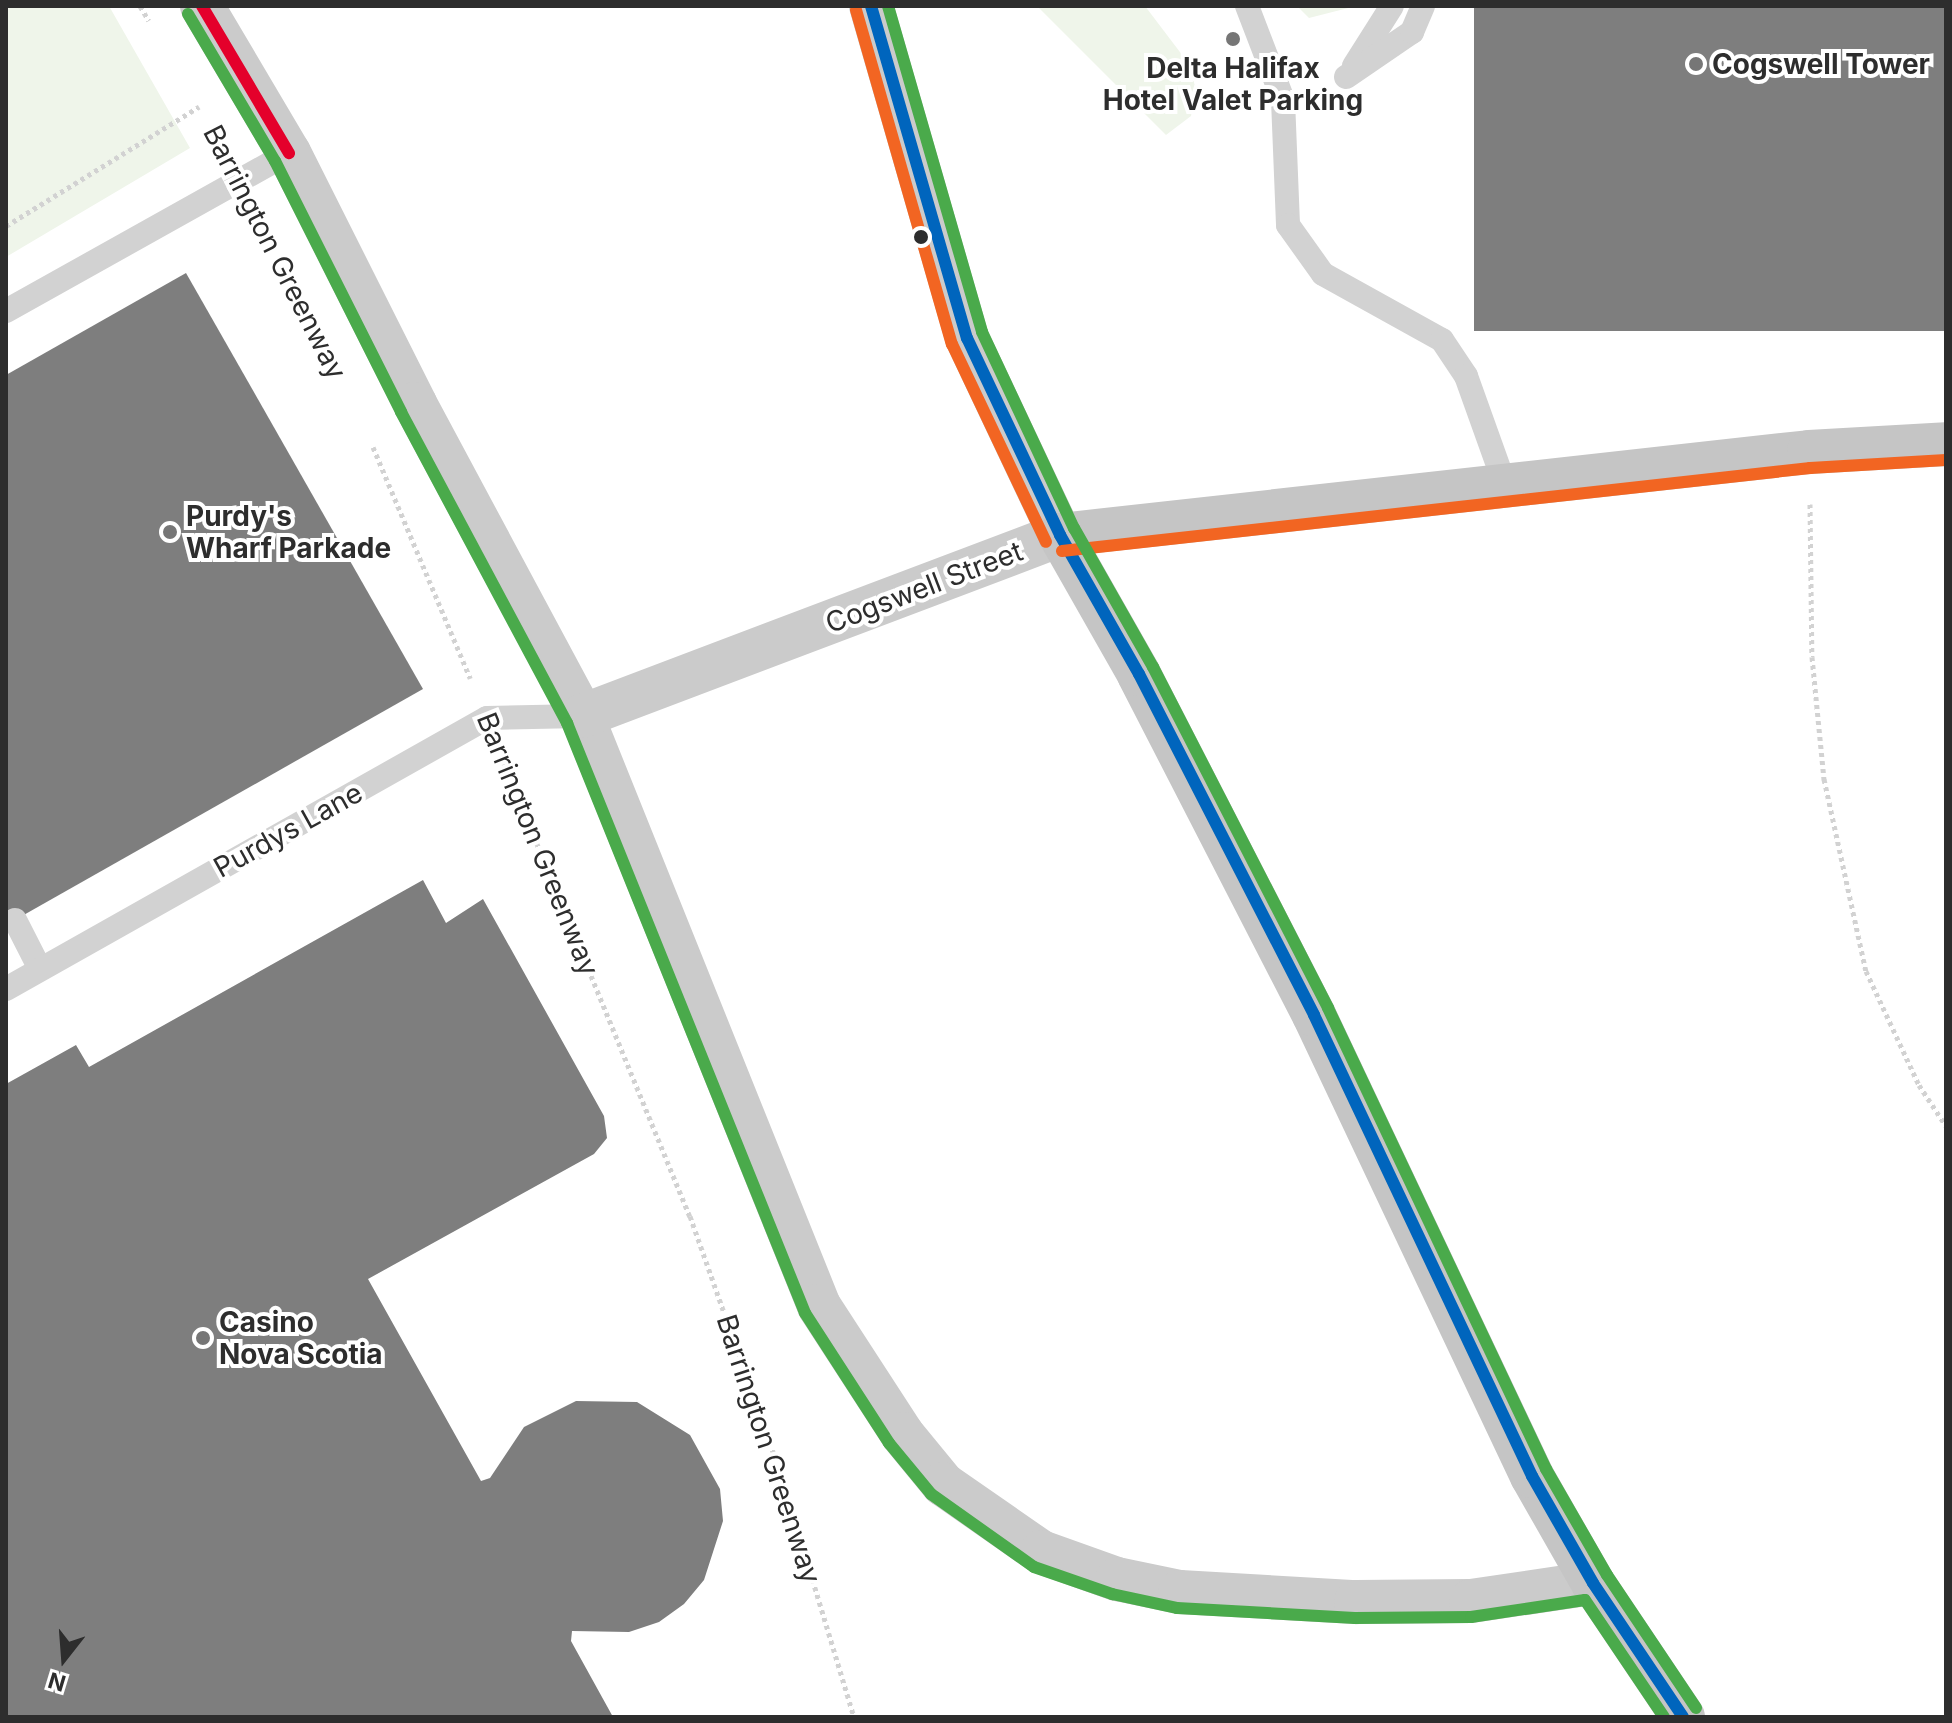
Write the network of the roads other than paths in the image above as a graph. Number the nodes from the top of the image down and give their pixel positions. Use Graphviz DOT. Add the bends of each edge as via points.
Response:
graph roads {
  1 [pos="202,6"];
  2 [pos="871,6"];
  3 [pos="1247,6"];
  4 [pos="1392,6"];
  5 [pos="1423,6"];
  6 [pos="289,153"];
  7 [pos="6,311"];
  8 [pos="1946,444"];
  9 [pos="1505,485"];
  10 [pos="1060,535"];
  11 [pos="582,716"];
  12 [pos="15,920"];
  13 [pos="40,969"];
  14 [pos="6,989"];
  15 [pos="1593,1583"];
  16 [pos="1683,1717"];
  1 -- 6 [label="street"];
  2 -- 10 [label="street" via="967,338"];
  3 -- 9 [label="lane" via="1283,100 1288,225 1323,274 1442,340 1466,376"];
  4 -- 5 [label="lane" via="1346,77 1412,32"];
  6 -- 7 [label="lane"];
  6 -- 11 [label="street" via="415,404"];
  8 -- 9 [label="main road, Cogswell Street" via="1809,452"];
  9 -- 10 [label="main road, Cogswell Street"];
  10 -- 11 [label="street, Cogswell Street"];
  10 -- 15 [label="main road" via="1139,674 1314,1015 1525,1462"];
  11 -- 13 [label="lane, Purdys Lane" via="487,718"];
  11 -- 15 [label="street" via="819,1306 902,1434 943,1484 1041,1552 1117,1579 1180,1592 1356,1602 1471,1601"];
  12 -- 13 [label="lane"];
  13 -- 14 [label="lane, Purdys Lane"];
  15 -- 16 [label="main road"];
}
